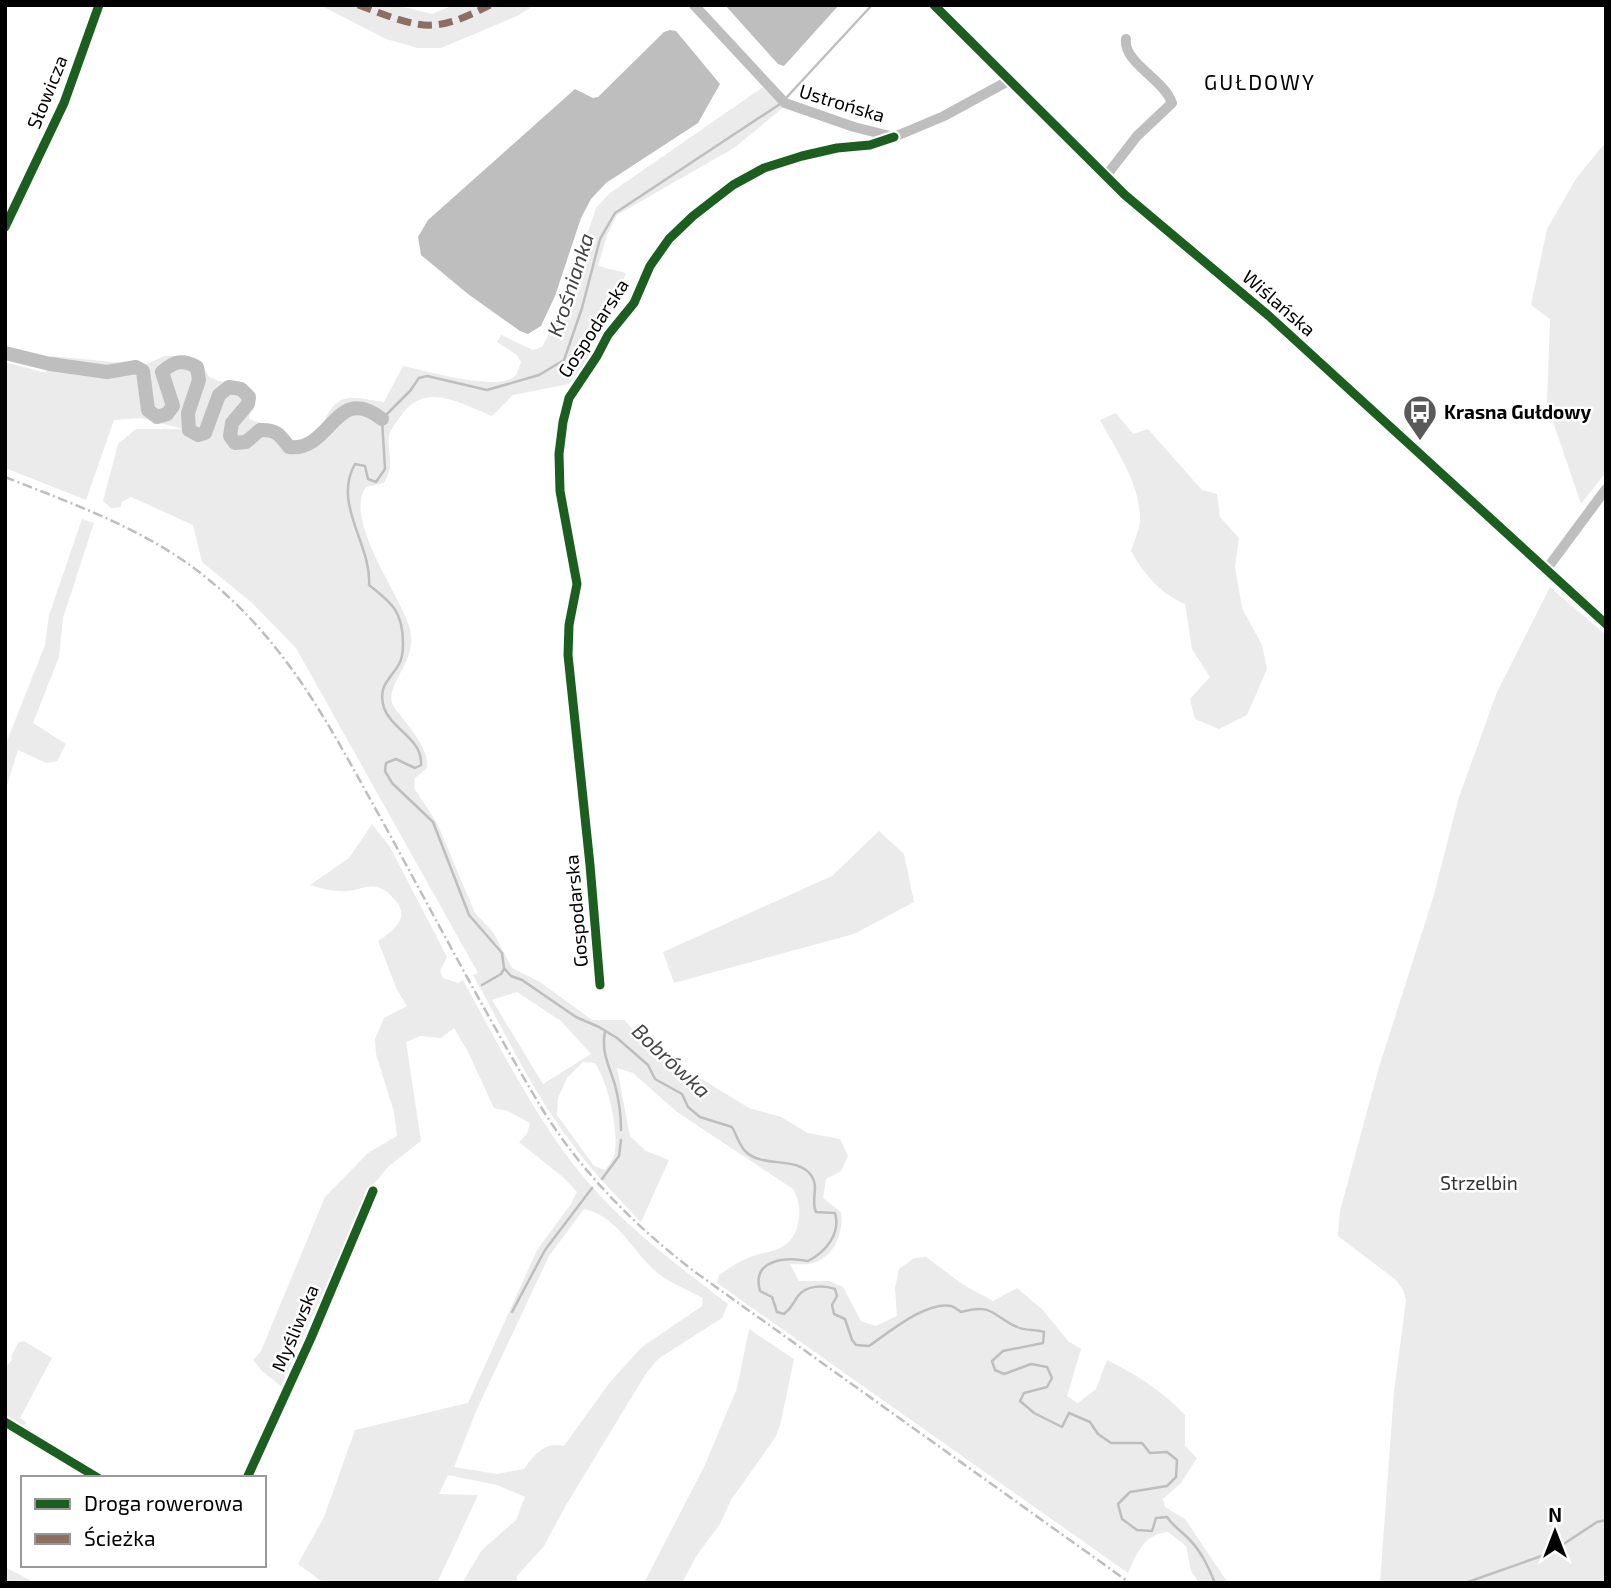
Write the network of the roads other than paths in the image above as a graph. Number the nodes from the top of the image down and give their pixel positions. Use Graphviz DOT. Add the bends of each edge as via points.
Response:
graph roads {
  1 [pos="99,5"];
  2 [pos="694,5"];
  3 [pos="934,5"];
  4 [pos="1126,39"];
  5 [pos="1010,80"];
  6 [pos="894,137"];
  7 [pos="1106,176"];
  8 [pos="5,227"];
  9 [pos="1606,488"];
  10 [pos="1546,570"];
  11 [pos="1606,624"];
  12 [pos="600,985"];
  13 [pos="373,1191"];
  14 [pos="5,1422"];
  15 [pos="95,1476"];
  16 [pos="248,1476"];
  1 -- 8 [label="street, Słowicza" via="64,103"];
  2 -- 6 [label="street, Ustrońska" via="782,101"];
  3 -- 5 [label="street, Wiślańska"];
  4 -- 7 [label="street" via="1128,52 1172,103 1137,136"];
  5 -- 6 [label="street, Ustrońska"];
  5 -- 7 [label="street, Wiślańska"];
  6 -- 12 [label="street, Gospodarska" via="764,168 693,216 668,239 634,303 569,398 559,454 560,491 576,584 568,655"];
  7 -- 10 [label="street, Wiślańska" via="1269,316"];
  9 -- 10 [label="street"];
  10 -- 11 [label="street, Wiślańska"];
  13 -- 16 [label="street, Myśliwska"];
  14 -- 15 [label="street"];
}
